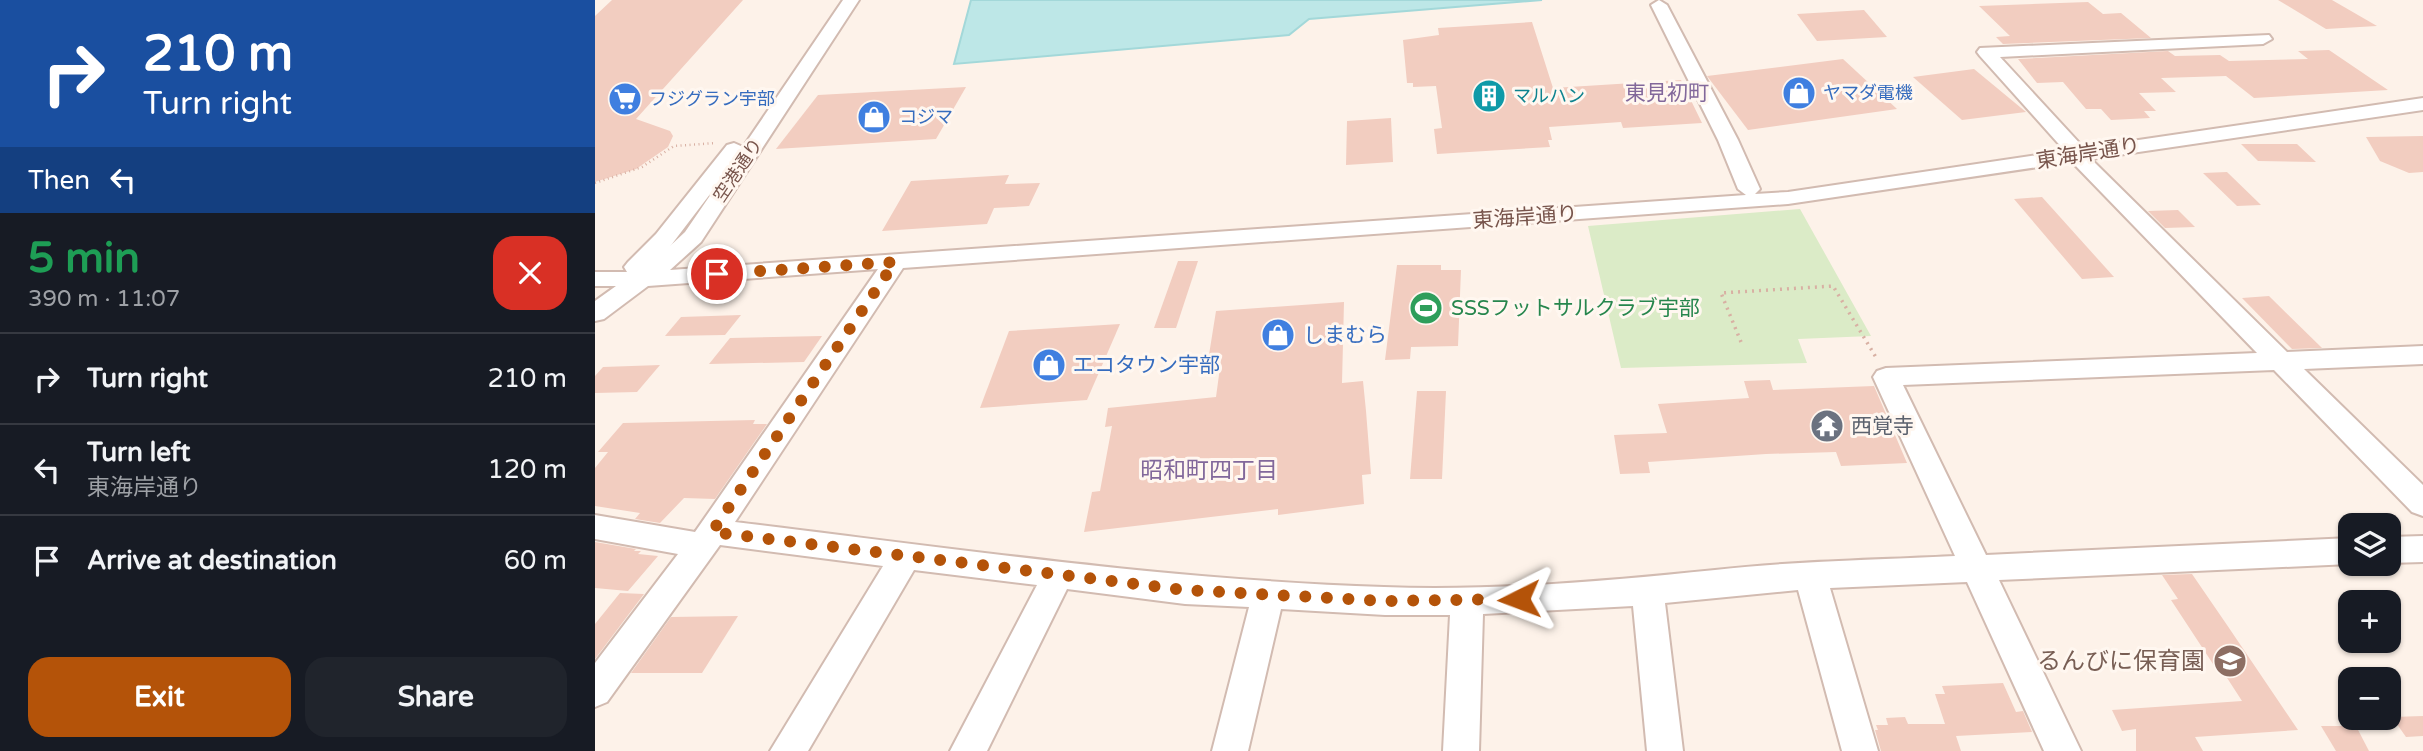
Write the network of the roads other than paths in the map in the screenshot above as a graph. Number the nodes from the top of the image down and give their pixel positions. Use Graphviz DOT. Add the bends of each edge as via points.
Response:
graph roads {
  1 [pos="835,0"];
  2 [pos="851,0"];
  3 [pos="1659,5"];
  4 [pos="2263,39"];
  5 [pos="2423,92"];
  6 [pos="2423,104"];
  7 [pos="2073,149"];
  8 [pos="1749,189"];
  9 [pos="595,261"];
  10 [pos="667,261"];
  11 [pos="895,262"];
  12 [pos="635,274"];
  13 [pos="595,279"];
  14 [pos="595,298"];
  15 [pos="595,313"];
  16 [pos="2423,355"];
  17 [pos="2278,359"];
  18 [pos="2423,504"];
  19 [pos="595,527"];
  20 [pos="707,539"];
  21 [pos="2423,549"];
  22 [pos="2401,550"];
  23 [pos="2338,552"];
  24 [pos="907,556"];
  25 [pos="1977,569"];
  26 [pos="1059,574"];
  27 [pos="1810,576"];
  28 [pos="1648,592"];
  29 [pos="1268,595"];
  30 [pos="1467,601"];
  31 [pos="595,691"];
  32 [pos="788,751"];
  33 [pos="968,751"];
  34 [pos="1230,751"];
  35 [pos="1461,751"];
  36 [pos="1665,751"];
  37 [pos="1860,751"];
  38 [pos="2063,751"];
  1 -- 12 [label="street" via="729,155"];
  2 -- 10 [label="street, 空港通り" via="693,237"];
  3 -- 8 [label="street"];
  4 -- 7 [label="street" via="1986,52"];
  5 -- 7 [label="street, 東海岸通り"];
  6 -- 7 [label="street, 東海岸通り"];
  7 -- 8 [label="street, 東海岸通り"];
  7 -- 11 [label="street, 東海岸通り" via="1788,198"];
  7 -- 17 [label="street"];
  8 -- 10 [label="street, 東海岸通り"];
  9 -- 12 [label="street"];
  10 -- 12 [label="street, 東海岸通り"];
  11 -- 12 [label="street, 東海岸通り"];
  11 -- 20 [label="street"];
  12 -- 13 [label="street"];
  12 -- 14 [label="street"];
  12 -- 15 [label="street"];
  16 -- 17 [label="street"];
  17 -- 18 [label="street"];
  17 -- 25 [label="street" via="1886,377"];
  19 -- 20 [label="street"];
  20 -- 24 [label="street"];
  20 -- 31 [label="street"];
  21 -- 22 [label="street"];
  23 -- 25 [label="street"];
  24 -- 26 [label="street"];
  24 -- 32 [label="street"];
  25 -- 27 [label="street"];
  25 -- 38 [label="street"];
  26 -- 29 [label="street"];
  26 -- 33 [label="street"];
  27 -- 28 [label="street"];
  27 -- 37 [label="street"];
  28 -- 30 [label="street"];
  28 -- 36 [label="street"];
  29 -- 30 [label="street"];
  29 -- 34 [label="street"];
  30 -- 35 [label="street"];
}
